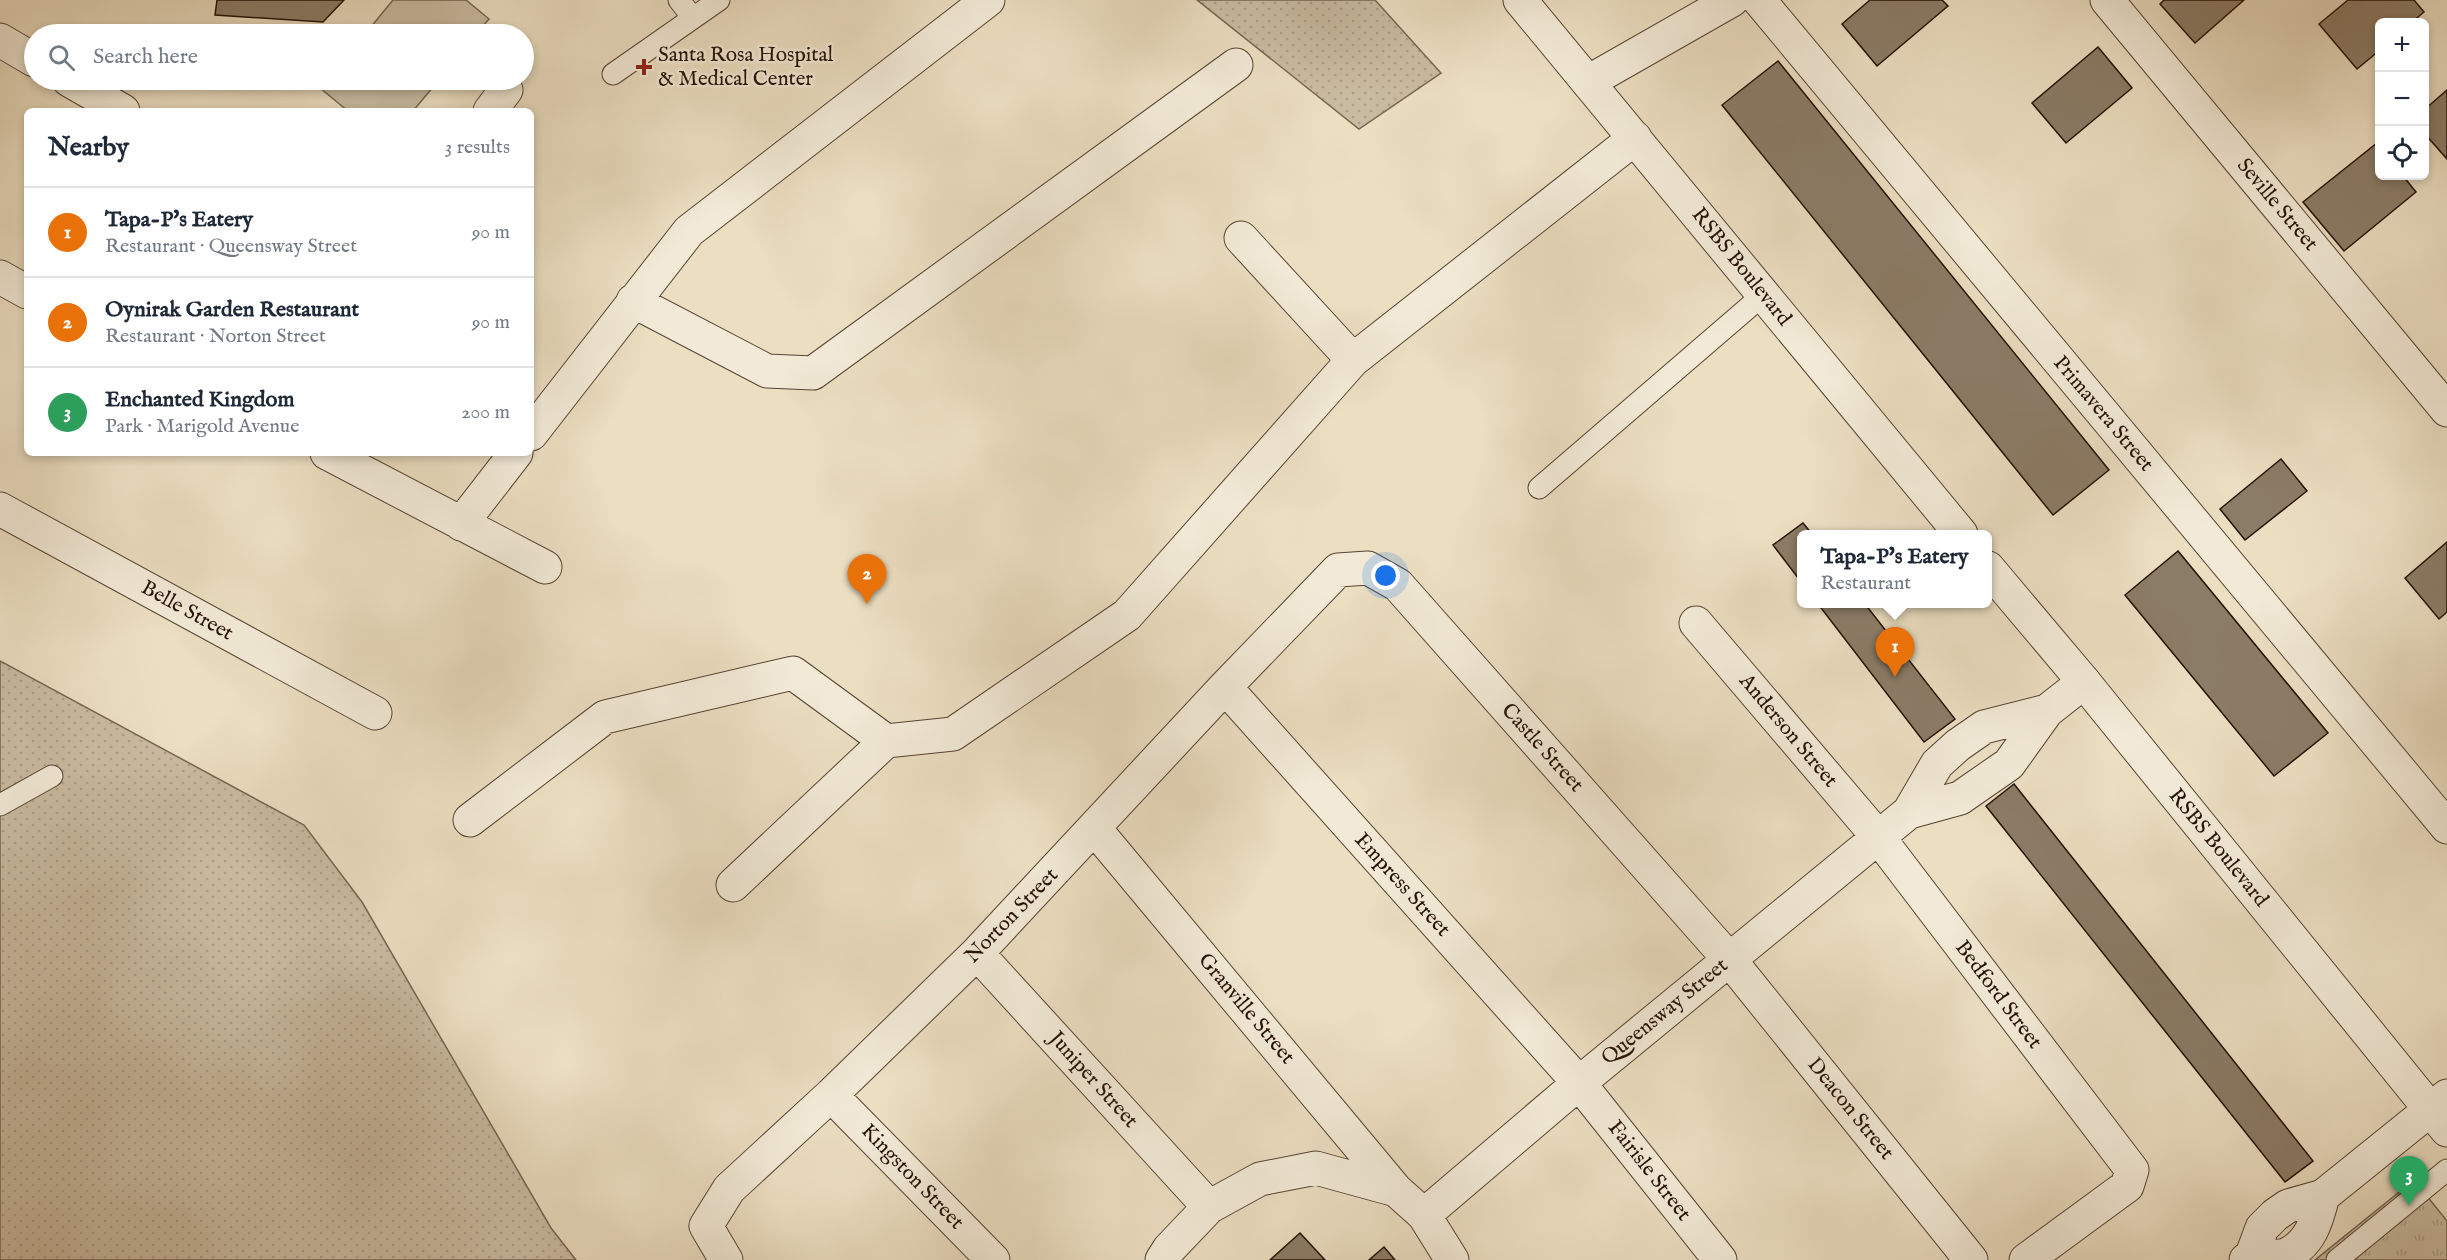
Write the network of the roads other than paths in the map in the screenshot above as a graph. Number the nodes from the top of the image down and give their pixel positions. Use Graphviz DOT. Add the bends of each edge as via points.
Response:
graph roads {
  1 [pos="679,0"];
  2 [pos="718,0"];
  3 [pos="988,0"];
  4 [pos="1520,0"];
  5 [pos="1732,0"];
  6 [pos="1759,0"];
  7 [pos="2107,0"];
  8 [pos="693,18"];
  9 [pos="0,40"];
  10 [pos="24,54"];
  11 [pos="1236,65"];
  12 [pos="613,74"];
  13 [pos="1588,81"];
  14 [pos="86,90"];
  15 [pos="118,108"];
  16 [pos="1635,138"];
  17 [pos="1241,238"];
  18 [pos="0,277"];
  19 [pos="24,290"];
  20 [pos="1763,295"];
  21 [pos="633,301"];
  22 [pos="1353,360"];
  23 [pos="2447,410"];
  24 [pos="534,430"];
  25 [pos="333,456"];
  26 [pos="514,456"];
  27 [pos="1539,488"];
  28 [pos="0,509"];
  29 [pos="461,525"];
  30 [pos="1957,530"];
  31 [pos="545,567"];
  32 [pos="1338,570"];
  33 [pos="1992,573"];
  34 [pos="1696,623"];
  35 [pos="2084,682"];
  36 [pos="1225,687"];
  37 [pos="2047,711"];
  38 [pos="375,713"];
  39 [pos="886,741"];
  40 [pos="52,776"];
  41 [pos="0,806"];
  42 [pos="1909,812"];
  43 [pos="470,820"];
  44 [pos="2447,827"];
  45 [pos="1095,829"];
  46 [pos="1879,838"];
  47 [pos="733,885"];
  48 [pos="977,954"];
  49 [pos="1730,959"];
  50 [pos="1579,1083"];
  51 [pos="831,1095"];
  52 [pos="2442,1112"];
  53 [pos="2447,1170"];
  54 [pos="1396,1190"];
  55 [pos="1209,1207"];
  56 [pos="1424,1215"];
  57 [pos="2249,1258"];
  58 [pos="726,1260"];
  59 [pos="993,1260"];
  60 [pos="1162,1260"];
  61 [pos="1452,1260"];
  62 [pos="1720,1260"];
  63 [pos="1971,1260"];
  64 [pos="2026,1260"];
  65 [pos="2337,1260"];
  1 -- 8 [label="lane"];
  2 -- 8 [label="lane"];
  3 -- 21 [label="street" via="689,231"];
  4 -- 13 [label="street, RSBS Boulevard"];
  5 -- 13 [label="street"];
  6 -- 44 [label="street, Primavera Street"];
  7 -- 23 [label="street, Seville Street"];
  8 -- 12 [label="lane"];
  9 -- 10 [label="street"];
  11 -- 21 [label="street" via="813,373 767,371"];
  13 -- 16 [label="street, RSBS Boulevard"];
  14 -- 15 [label="street"];
  16 -- 20 [label="street, RSBS Boulevard"];
  16 -- 22 [label="street"];
  17 -- 22 [label="street"];
  18 -- 19 [label="street"];
  20 -- 27 [label="lane"];
  20 -- 30 [label="street, RSBS Boulevard"];
  21 -- 24 [label="street"];
  22 -- 39 [label="street" via="1127,615 953,734"];
  25 -- 29 [label="street"];
  26 -- 29 [label="street"];
  28 -- 38 [label="street, Belle Street"];
  29 -- 31 [label="street"];
  32 -- 36 [label="street, Norton Street"];
  32 -- 49 [label="street, Castle Street" via="1368,568 1398,585"];
  33 -- 35 [label="street, RSBS Boulevard"];
  34 -- 46 [label="street, Anderson Street"];
  35 -- 37 [label="street, Queensway Street"];
  35 -- 52 [label="street, RSBS Boulevard"];
  36 -- 45 [label="street, Norton Street"];
  36 -- 50 [label="street, Empress Street"];
  37 -- 42 [label="street, Queensway Street" via="2009,764 1960,798"];
  37 -- 42 [label="street, Queensway Street" via="1984,727 1959,745 1936,764"];
  39 -- 43 [label="street" via="793,673 605,717"];
  39 -- 47 [label="street"];
  40 -- 41 [label="lane"];
  42 -- 46 [label="street, Queensway Street"];
  45 -- 48 [label="street, Norton Street"];
  45 -- 54 [label="street, Granville Street"];
  46 -- 49 [label="street, Queensway Street"];
  46 -- 64 [label="street, Bedford Street" via="2132,1170 2127,1186"];
  48 -- 51 [label="street, Norton Street"];
  48 -- 55 [label="street, Juniper Street"];
  49 -- 50 [label="street, Queensway Street"];
  49 -- 63 [label="street, Deacon Street"];
  50 -- 56 [label="street, Queensway Street"];
  50 -- 62 [label="street, Fairisle Street"];
  51 -- 58 [label="street, Norton Street" via="729,1189 706,1226"];
  51 -- 59 [label="street, Kingston Street"];
  52 -- 57 [label="street" via="2323,1196 2288,1206 2275,1215 2262,1228"];
  53 -- 65 [label="lane"];
  54 -- 55 [label="street" via="1316,1168 1260,1179"];
  54 -- 56 [label="street"];
  55 -- 60 [label="street"];
  56 -- 61 [label="street"];
}
